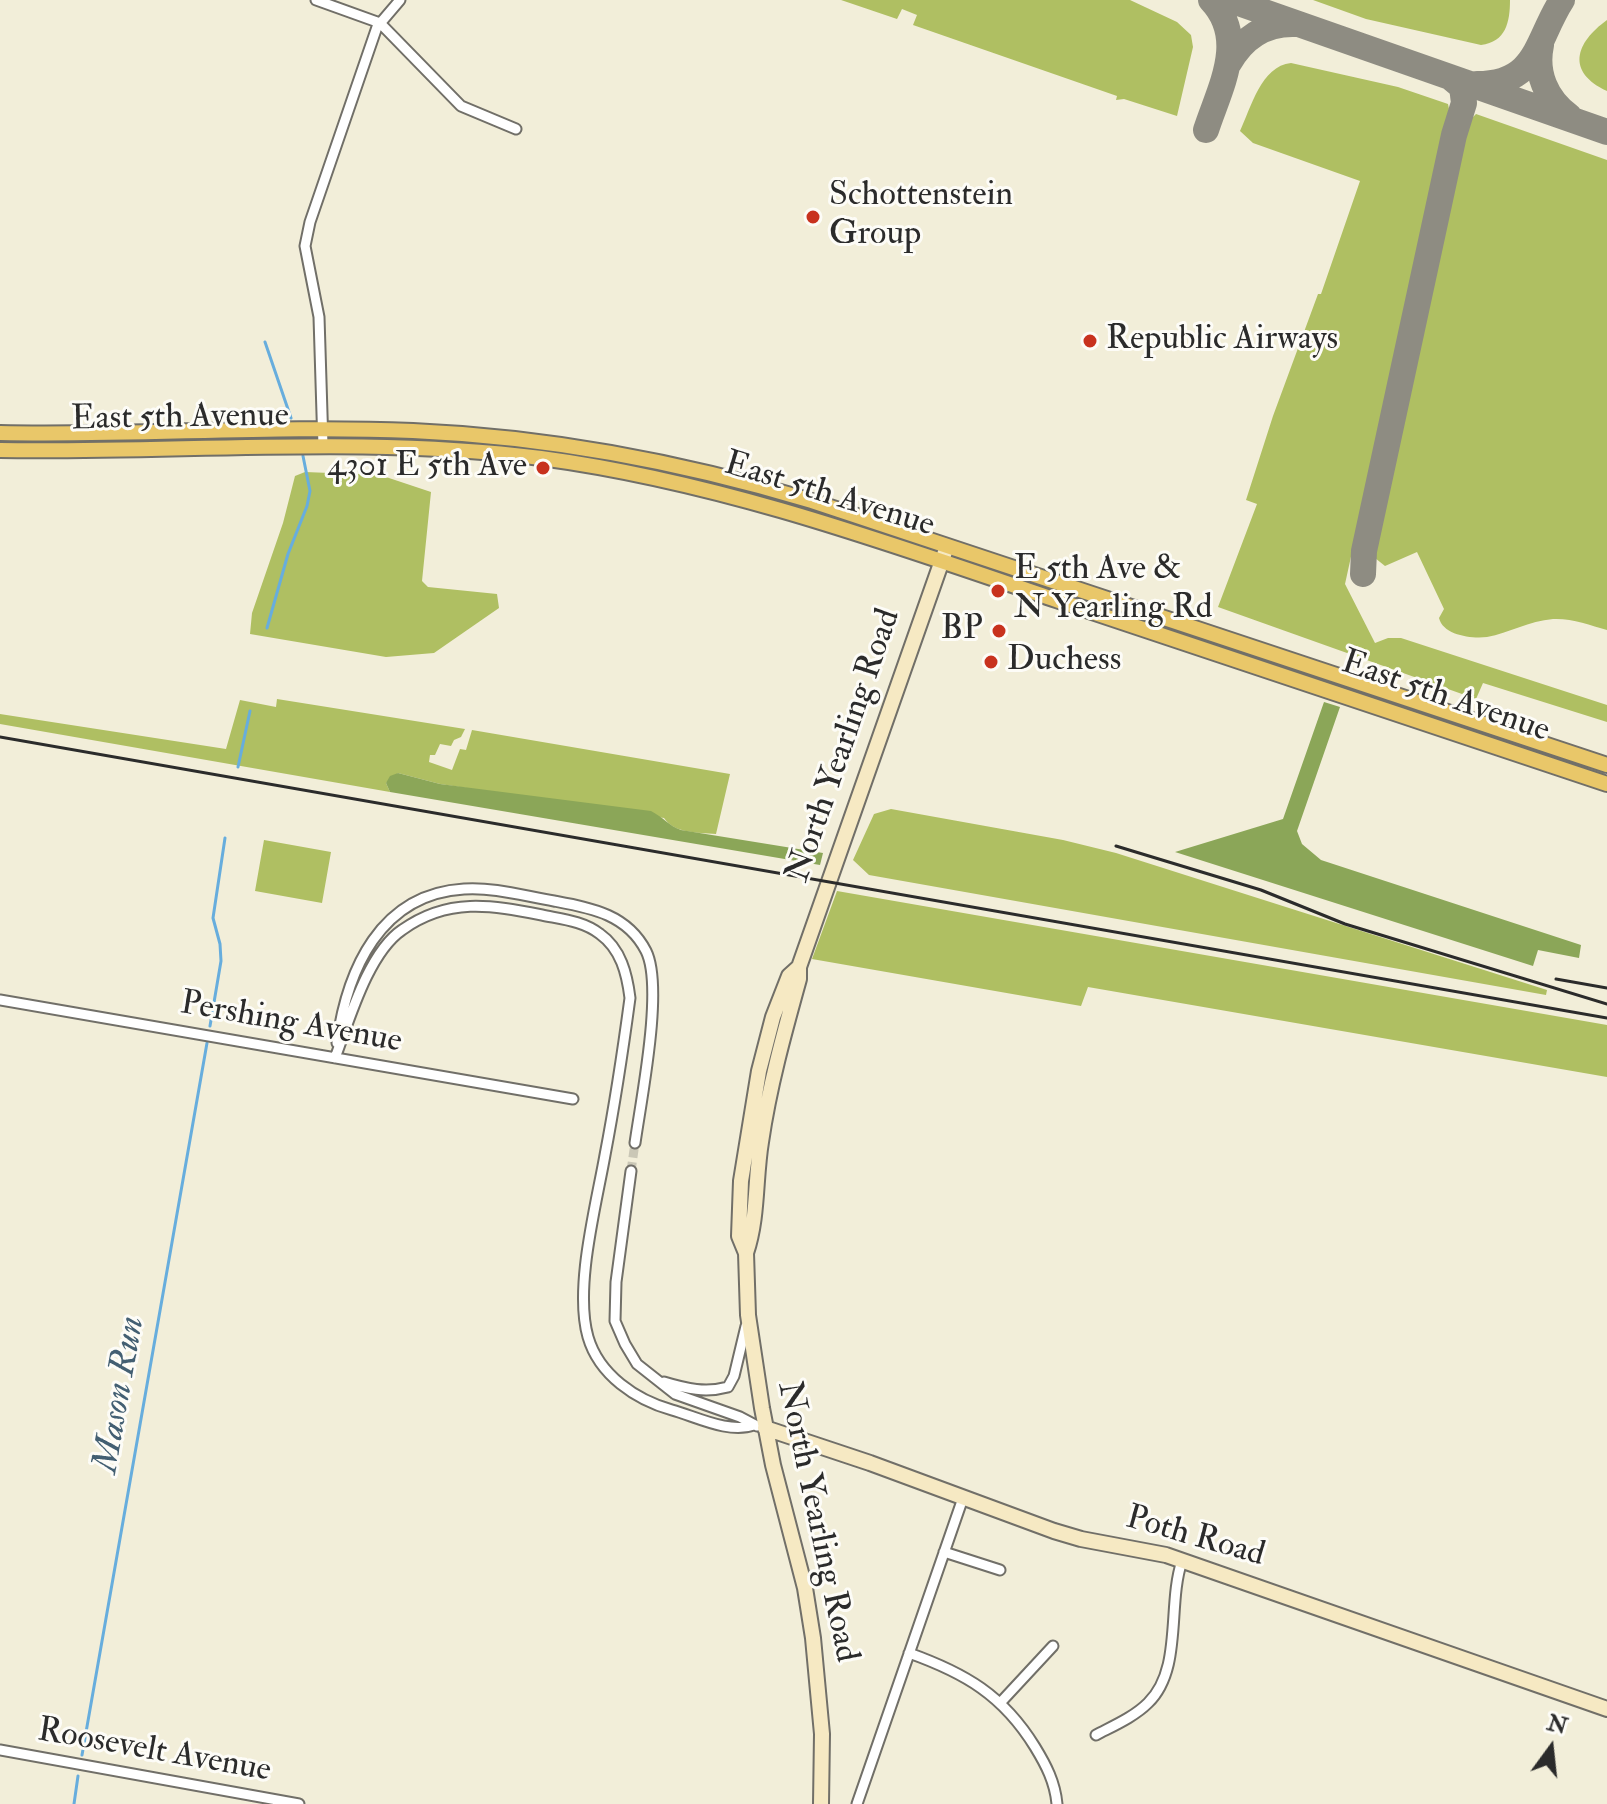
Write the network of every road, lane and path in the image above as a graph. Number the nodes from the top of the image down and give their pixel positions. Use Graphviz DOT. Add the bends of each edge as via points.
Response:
graph roads {
  1 [pos="316,0"];
  2 [pos="400,0"];
  3 [pos="380,23"];
  4 [pos="516,129"];
  5 [pos="323,430"];
  6 [pos="0,433"];
  7 [pos="323,446"];
  8 [pos="0,450"];
  9 [pos="947,545"];
  10 [pos="942,562"];
  11 [pos="1607,765"];
  12 [pos="1607,784"];
  13 [pos="0,1000"];
  14 [pos="335,1058"];
  15 [pos="573,1099"];
  16 [pos="635,1143"];
  17 [pos="631,1171"];
  18 [pos="748,1315"];
  19 [pos="657,1380"];
  20 [pos="760,1427"];
  21 [pos="963,1498"];
  22 [pos="944,1552"];
  23 [pos="1182,1561"];
  24 [pos="1000,1570"];
  25 [pos="1053,1646"];
  26 [pos="909,1653"];
  27 [pos="1001,1702"];
  28 [pos="1607,1709"];
  29 [pos="1096,1735"];
  30 [pos="0,1750"];
  31 [pos="299,1804"];
  32 [pos="821,1804"];
  33 [pos="857,1804"];
  34 [pos="1057,1804"];
  1 -- 3 [label="street"];
  2 -- 3 [label="street"];
  3 -- 4 [label="street" via="461,106"];
  3 -- 5 [label="street" via="305,246 319,317"];
  5 -- 6 [label="main road, East 5th Avenue"];
  5 -- 7 [label="street"];
  5 -- 9 [label="main road, East 5th Avenue" via="451,433 662,461 778,491"];
  7 -- 8 [label="main road, East 5th Avenue"];
  7 -- 10 [label="main road, East 5th Avenue" via="474,451 655,477 756,502"];
  9 -- 10 [label="main road, North Yearling Road"];
  9 -- 11 [label="main road, East 5th Avenue"];
  10 -- 12 [label="main road, East 5th Avenue"];
  10 -- 18 [label="main road, North Yearling Road" via="799,967 789,976 773,1017 750,1117 740,1215"];
  13 -- 14 [label="street, Pershing Avenue"];
  14 -- 15 [label="street, Pershing Avenue"];
  14 -- 16 [label="street" via="341,1012 369,942 403,908 422,897 473,889 586,907 612,916 632,931 653,974"];
  14 -- 20 [label="street" via="383,950 400,930 429,915 477,904 576,922 599,933 627,973 630,998 590,1242 583,1304 588,1338 603,1367 629,1391 658,1407 740,1430"];
  17 -- 19 [label="street" via="615,1321 637,1364"];
  18 -- 19 [label="street" via="728,1387 691,1390"];
  18 -- 20 [label="main road, North Yearling Road"];
  19 -- 20 [label="street" via="675,1394"];
  20 -- 21 [label="main road, Poth Road"];
  20 -- 32 [label="main road, North Yearling Road" via="805,1588 823,1750"];
  21 -- 22 [label="street"];
  21 -- 23 [label="main road, Poth Road" via="1068,1536"];
  22 -- 24 [label="street"];
  22 -- 26 [label="street"];
  23 -- 28 [label="main road, Poth Road"];
  23 -- 29 [label="street" via="1168,1667 1159,1688 1140,1710"];
  25 -- 27 [label="street"];
  26 -- 27 [label="street" via="964,1676"];
  26 -- 33 [label="street"];
  27 -- 34 [label="street" via="1043,1760"];
  30 -- 31 [label="street, Roosevelt Avenue"];
}
